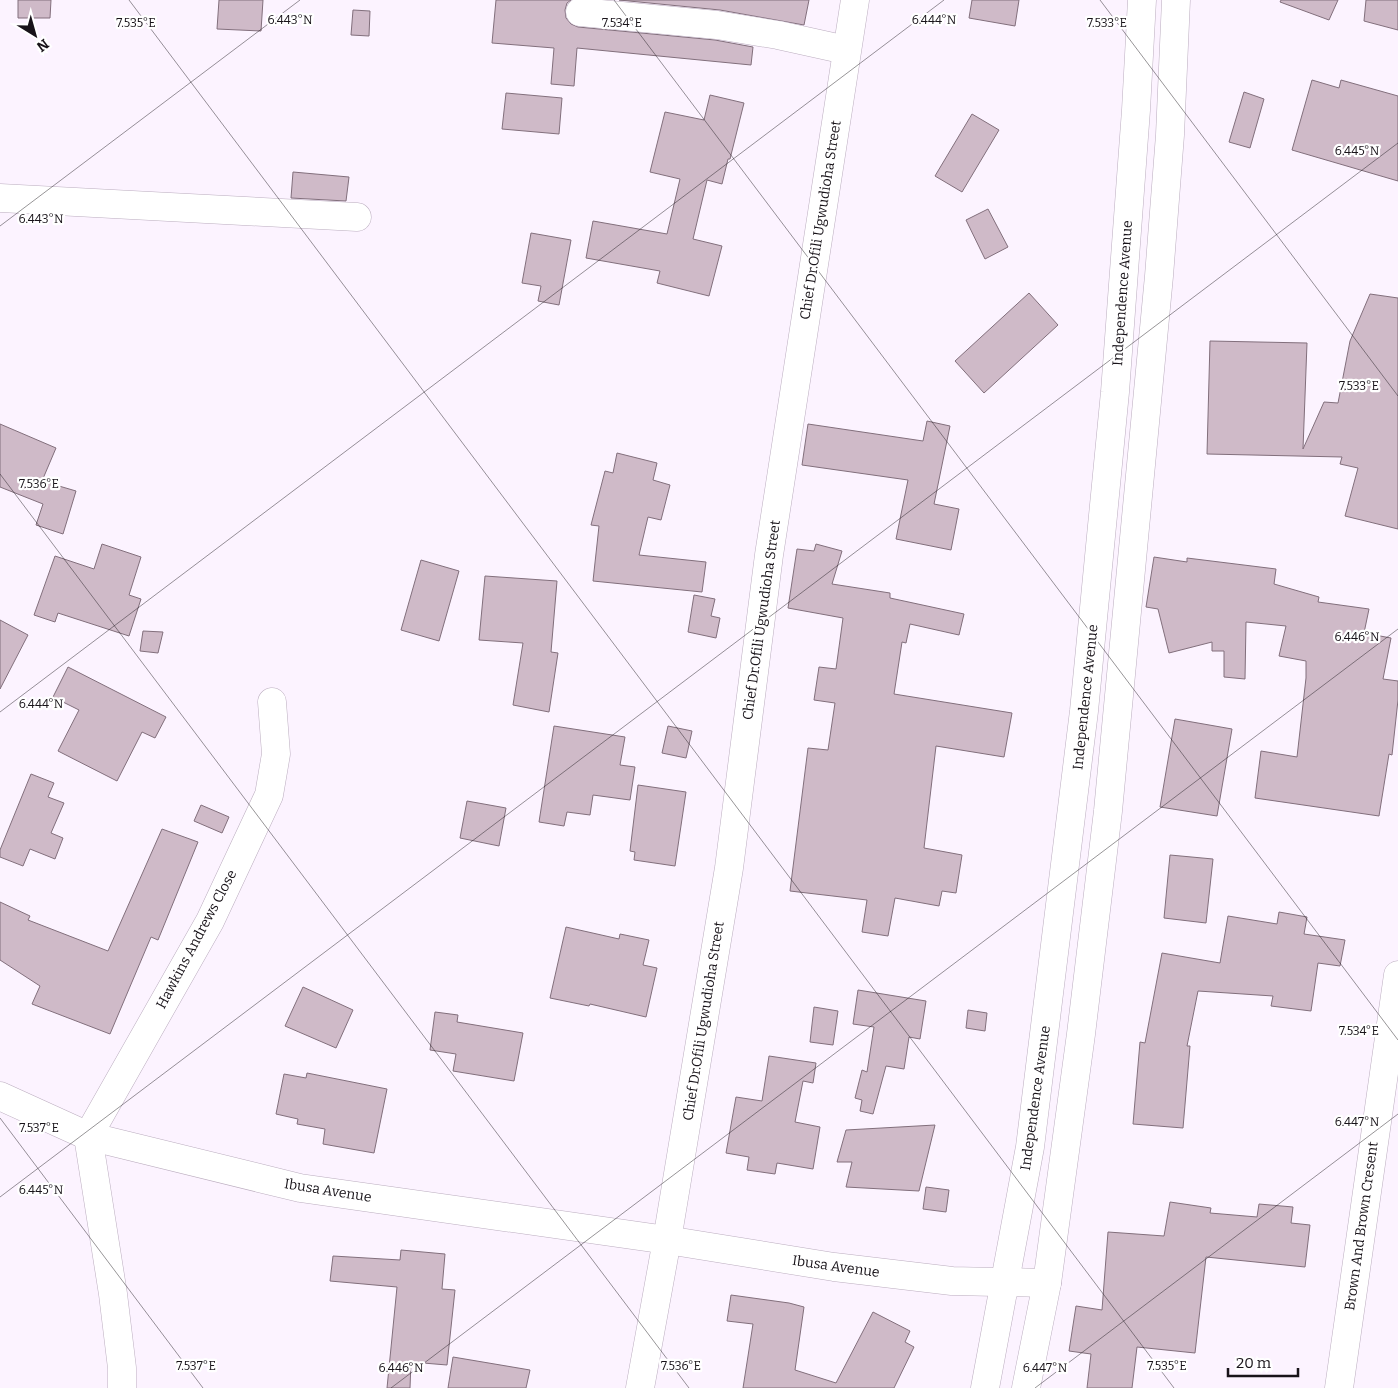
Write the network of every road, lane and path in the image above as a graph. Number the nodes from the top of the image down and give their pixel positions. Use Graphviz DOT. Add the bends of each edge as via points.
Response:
graph roads {
  1 [pos="854,0"];
  2 [pos="1142,0"];
  3 [pos="1176,0"];
  4 [pos="580,12"];
  5 [pos="846,50"];
  6 [pos="0,198"];
  7 [pos="357,217"];
  8 [pos="272,702"];
  9 [pos="1398,974"];
  10 [pos="0,1096"];
  11 [pos="88,1136"];
  12 [pos="667,1240"];
  13 [pos="1005,1282"];
  14 [pos="1047,1283"];
  15 [pos="122,1388"];
  16 [pos="640,1388"];
  17 [pos="985,1388"];
  18 [pos="1026,1388"];
  19 [pos="1338,1388"];
  1 -- 5 [label="street, Chief Dr.Ofili Ugwudioha Street"];
  2 -- 13 [label="street, Independence Avenue" via="1115,392 1086,692 1030,1147"];
  3 -- 14 [label="street" via="1159,276 1117,722 1082,1024"];
  4 -- 5 [label="street" via="717,25"];
  5 -- 12 [label="street, Chief Dr.Ofili Ugwudioha Street" via="769,555 729,868"];
  6 -- 7 [label="street"];
  8 -- 11 [label="street, Hawkins Andrews Close" via="276,754 269,795 210,921"];
  9 -- 19 [label="street, Brown And Brown Cresent"];
  10 -- 11 [label="street, Ibusa Avenue"];
  11 -- 12 [label="street, Ibusa Avenue" via="300,1188"];
  11 -- 15 [label="street" via="113,1294"];
  12 -- 13 [label="street, Ibusa Avenue" via="952,1282"];
  12 -- 16 [label="street"];
  13 -- 14 [label="street, Ibusa Avenue"];
  13 -- 17 [label="street, Independence Avenue"];
  14 -- 18 [label="street"];
}
